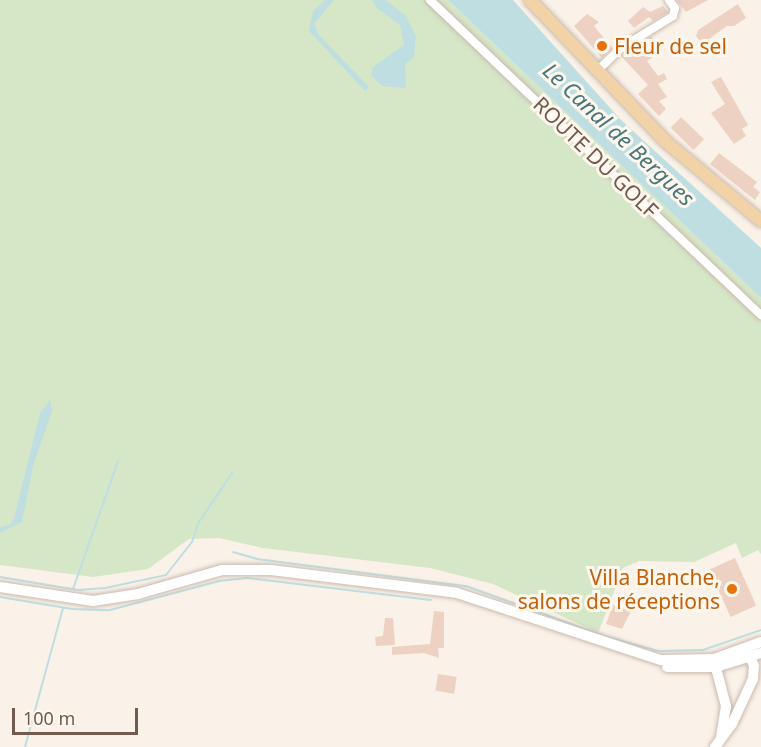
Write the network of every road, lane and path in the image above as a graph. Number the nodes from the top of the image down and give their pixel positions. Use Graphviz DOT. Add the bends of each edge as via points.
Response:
graph roads {
  1 [pos="430,0"];
  2 [pos="530,0"];
  3 [pos="669,0"];
  4 [pos="597,71"];
  5 [pos="761,221"];
  6 [pos="761,315"];
  7 [pos="0,587"];
  8 [pos="761,642"];
  9 [pos="753,653"];
  10 [pos="715,663"];
  11 [pos="717,744"];
  1 -- 6 [label="street, ROUTE DU GOLF"];
  2 -- 4 [label="main road"];
  3 -- 4 [label="street" via="675,8 673,16 629,43"];
  4 -- 5 [label="main road" via="671,147"];
  7 -- 10 [label="main road" via="93,601 138,594 222,570 272,570 457,593 652,665"];
  8 -- 9 [label="main road"];
  9 -- 10 [label="main road"];
  9 -- 11 [label="main road" via="753,679 732,724"];
  10 -- 11 [label="main road" via="726,706"];
}
